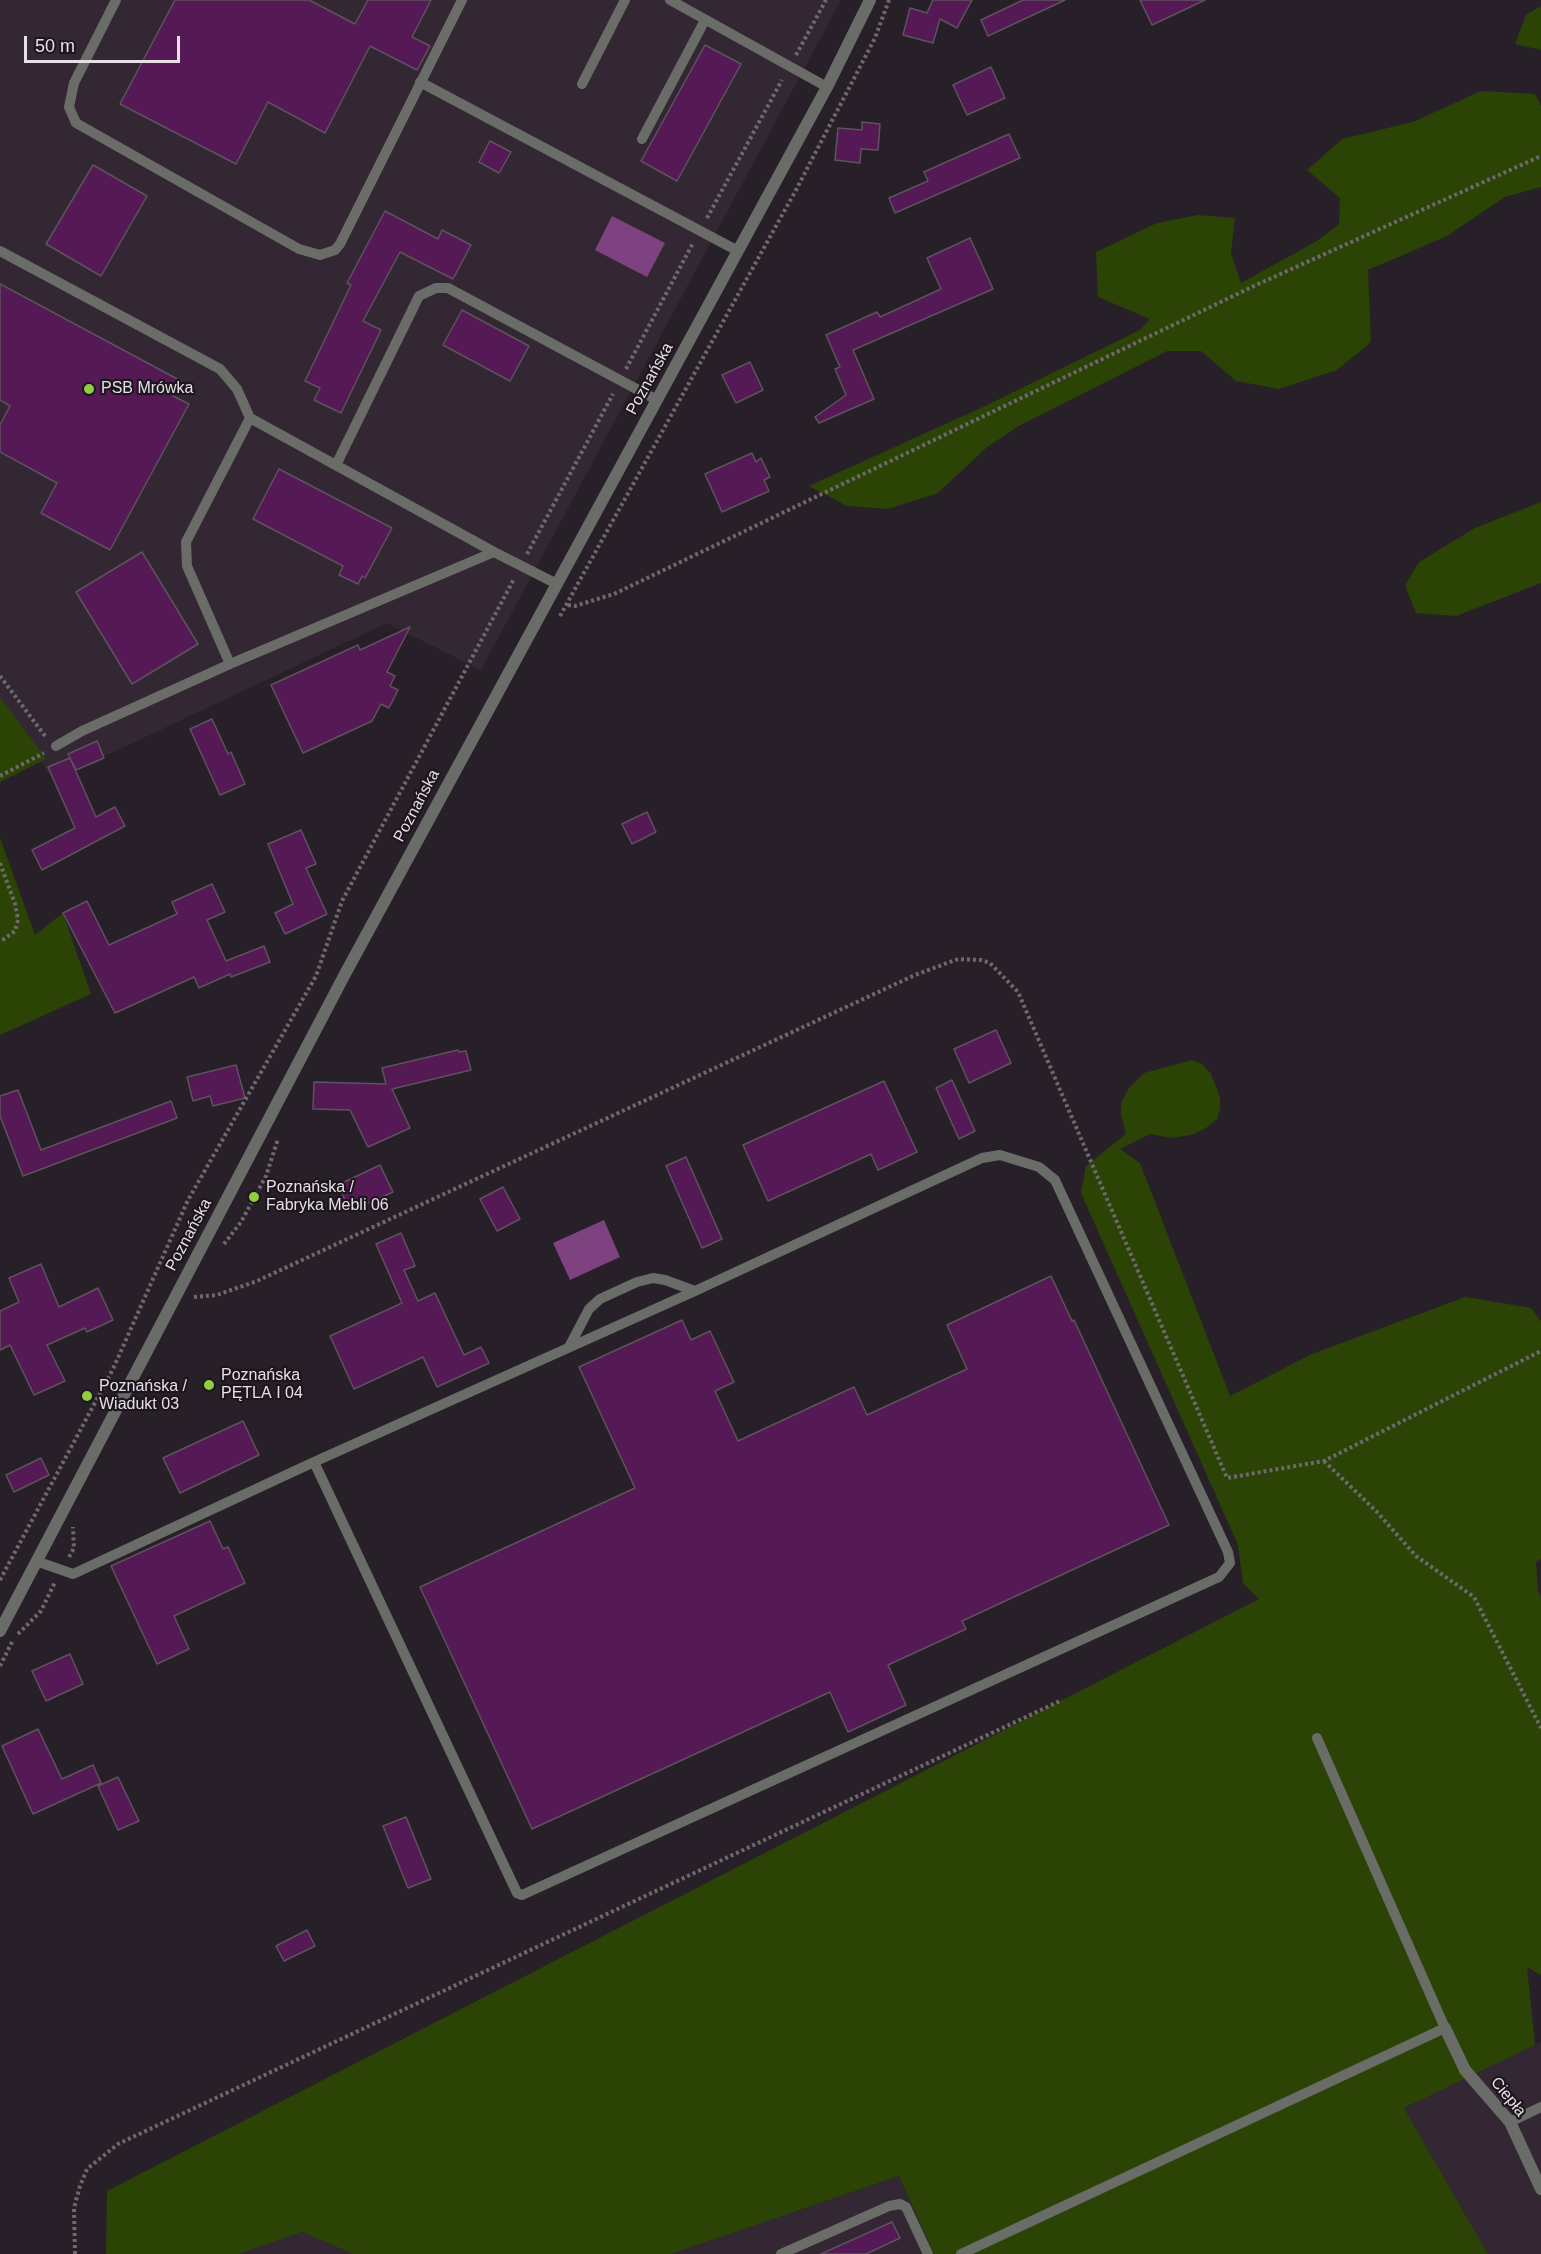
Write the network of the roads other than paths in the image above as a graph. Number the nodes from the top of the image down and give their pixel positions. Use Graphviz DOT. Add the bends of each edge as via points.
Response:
graph roads {
  1 [pos="116,0"];
  2 [pos="462,0"];
  3 [pos="625,0"];
  4 [pos="670,0"];
  5 [pos="870,0"];
  6 [pos="705,20"];
  7 [pos="420,82"];
  8 [pos="582,84"];
  9 [pos="827,87"];
  10 [pos="642,139"];
  11 [pos="738,250"];
  12 [pos="0,251"];
  13 [pos="657,400"];
  14 [pos="250,418"];
  15 [pos="336,465"];
  16 [pos="494,552"];
  17 [pos="557,584"];
  18 [pos="230,664"];
  19 [pos="56,746"];
  20 [pos="695,1291"];
  21 [pos="568,1348"];
  22 [pos="314,1462"];
  23 [pos="36,1561"];
  24 [pos="0,1631"];
  25 [pos="1317,1738"];
  26 [pos="1445,2028"];
  27 [pos="1541,2107"];
  28 [pos="1510,2122"];
  29 [pos="1541,2189"];
  30 [pos="781,2254"];
  31 [pos="928,2254"];
  32 [pos="961,2254"];
  1 -- 7 [label="lane" via="74,83 69,107 76,123 311,253 328,253 340,244"];
  2 -- 7 [label="lane"];
  3 -- 8 [label="lane"];
  4 -- 6 [label="lane"];
  5 -- 9 [label="street, Poznańska"];
  6 -- 9 [label="lane"];
  6 -- 10 [label="lane"];
  7 -- 11 [label="lane"];
  9 -- 11 [label="street, Poznańska"];
  11 -- 13 [label="street, Poznańska"];
  12 -- 14 [label="lane" via="220,369 237,389"];
  13 -- 15 [label="lane" via="448,288 436,288 419,296"];
  13 -- 17 [label="street, Poznańska"];
  14 -- 15 [label="lane"];
  14 -- 18 [label="lane" via="186,542 187,566"];
  15 -- 16 [label="lane"];
  16 -- 17 [label="lane"];
  16 -- 18 [label="lane"];
  17 -- 23 [label="street, Poznańska" via="345,974"];
  18 -- 19 [label="lane" via="82,730"];
  20 -- 21 [label="lane"];
  20 -- 21 [label="lane" via="652,1278 600,1299 589,1309"];
  20 -- 22 [label="lane" via="982,1158 1000,1155 1039,1167 1055,1180 1230,1563 1219,1577 522,1895 515,1889"];
  21 -- 22 [label="lane"];
  22 -- 23 [label="lane" via="73,1574"];
  23 -- 24 [label="street, Poznańska"];
  25 -- 26 [label="lane"];
  26 -- 28 [label="street, Ciepła" via="1465,2070"];
  26 -- 32 [label="lane"];
  27 -- 28 [label="lane"];
  28 -- 29 [label="street, Ciepła"];
  30 -- 31 [label="lane" via="900,2204 906,2207"];
}
